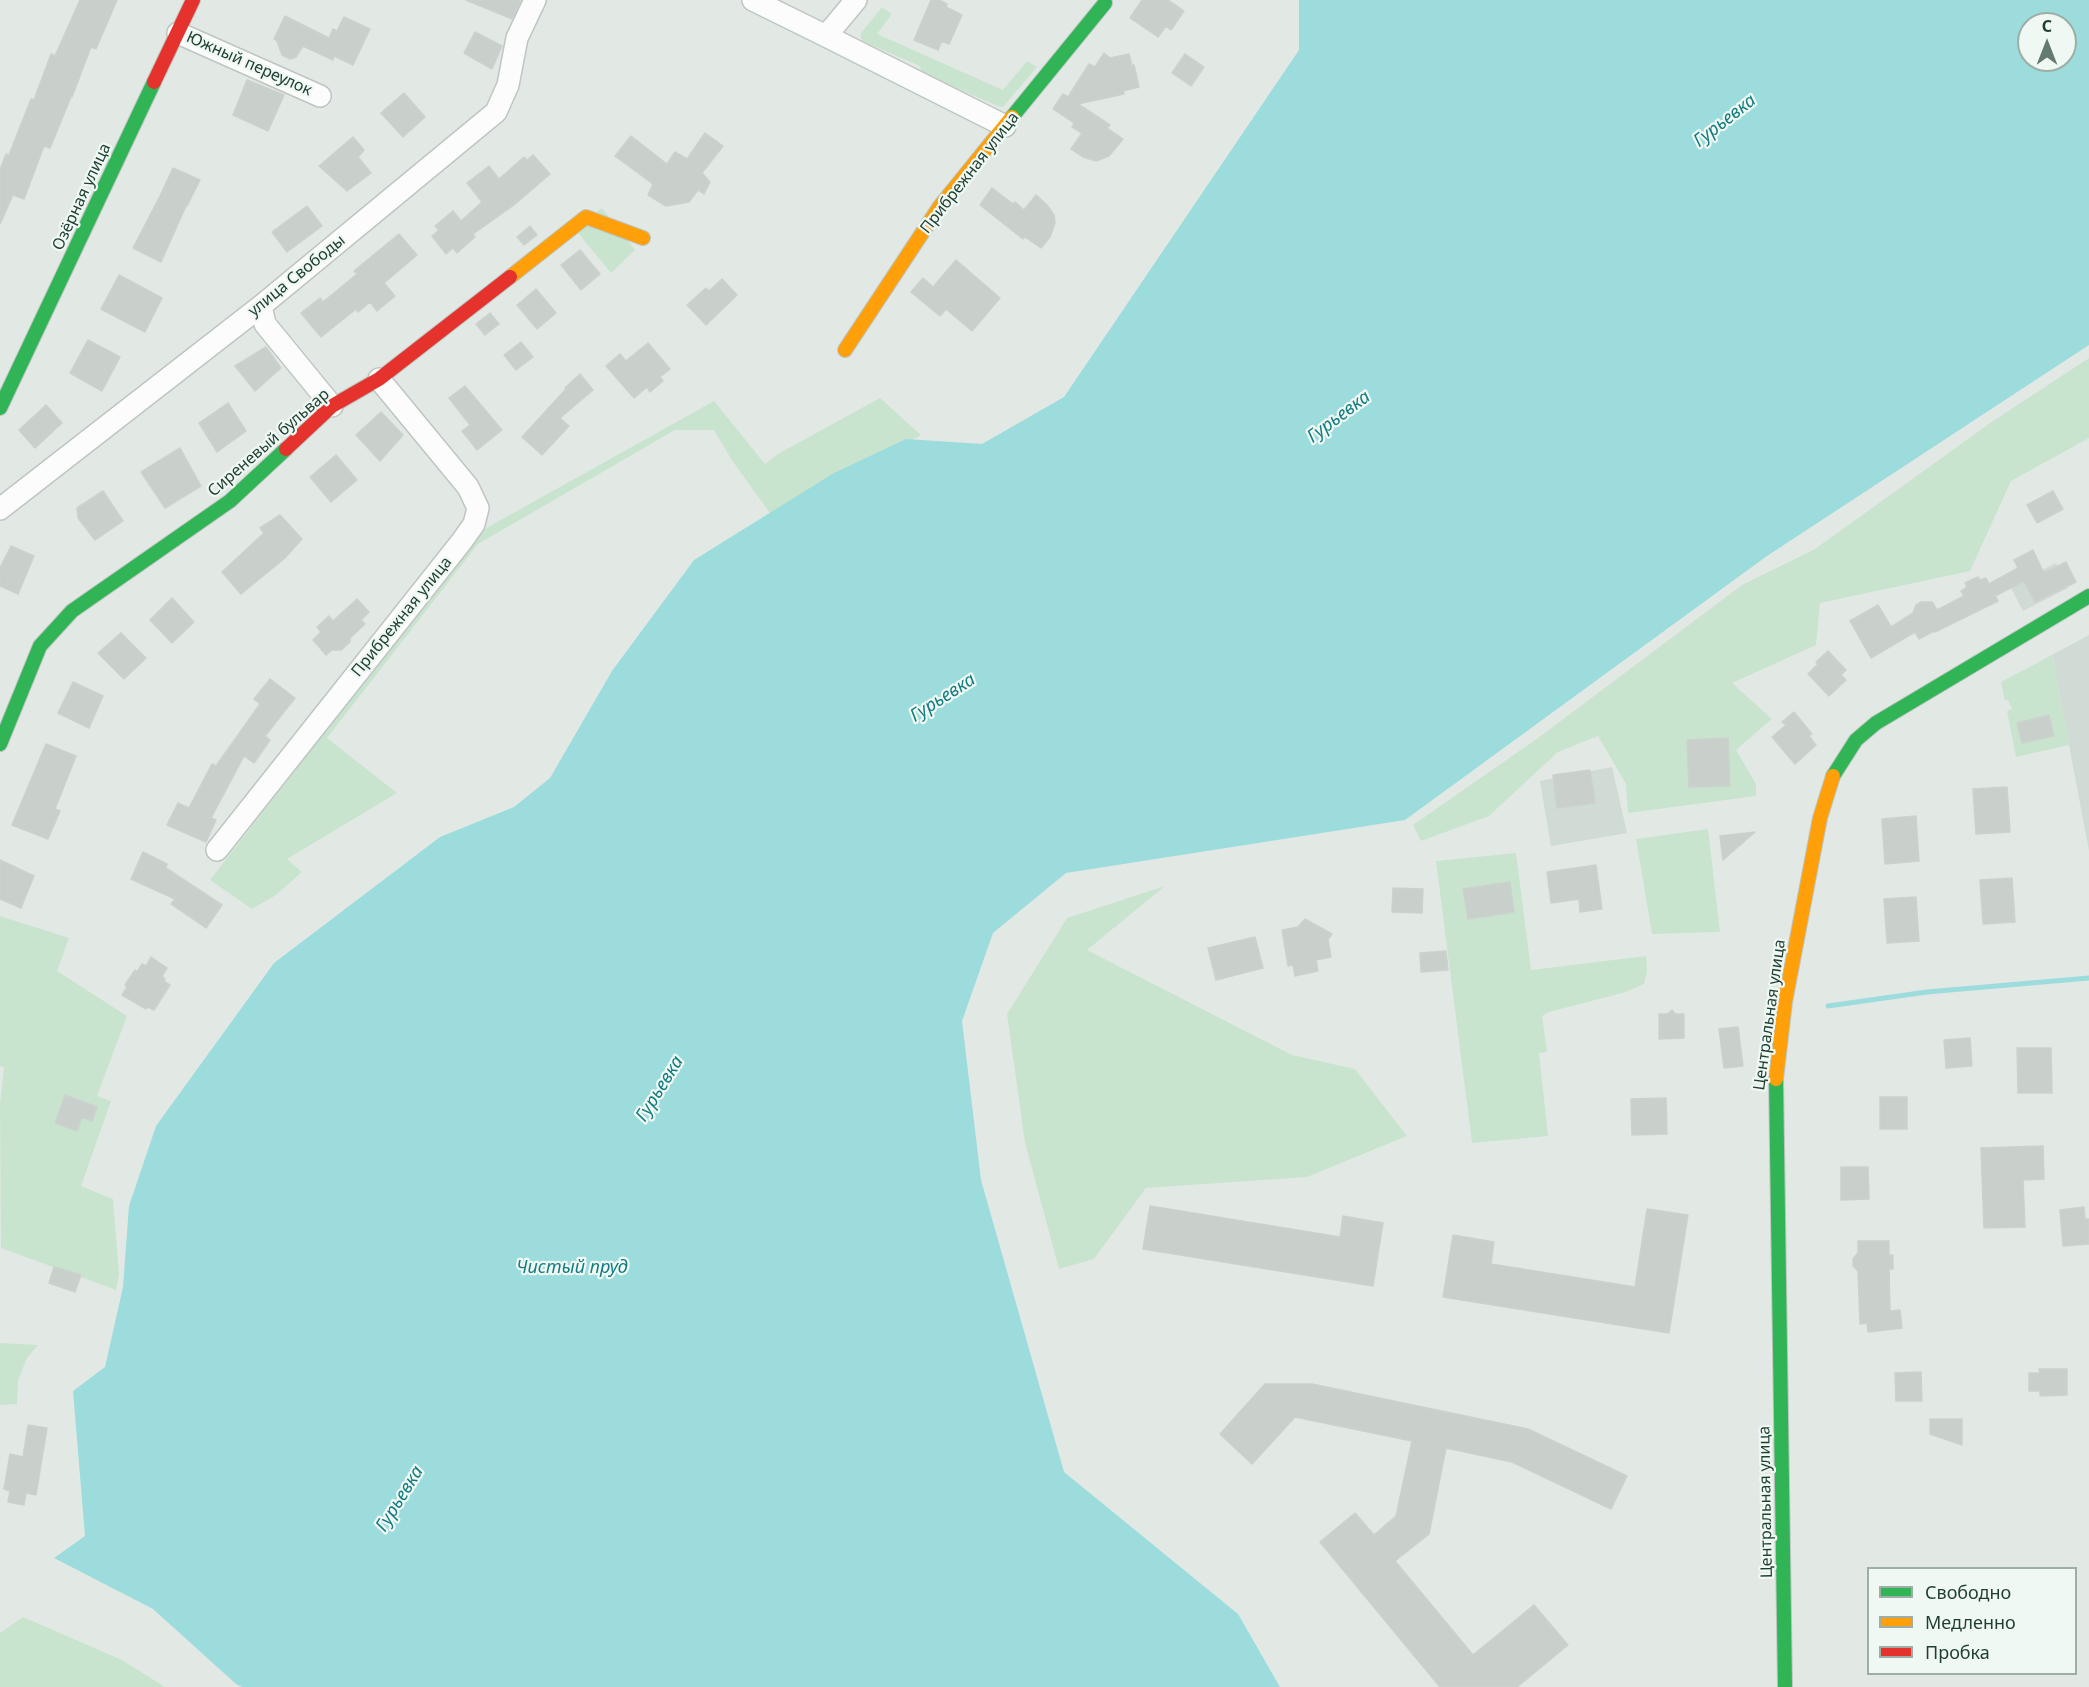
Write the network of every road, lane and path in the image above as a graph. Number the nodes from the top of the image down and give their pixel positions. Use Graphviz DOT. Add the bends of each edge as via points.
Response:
graph roads {
  1 [pos="193,0"];
  2 [pos="535,0"];
  3 [pos="753,0"];
  4 [pos="856,0"];
  5 [pos="1105,3"];
  6 [pos="178,33"];
  7 [pos="826,36"];
  8 [pos="320,96"];
  9 [pos="1005,126"];
  10 [pos="643,238"];
  11 [pos="261,306"];
  12 [pos="845,350"];
  13 [pos="379,379"];
  14 [pos="332,406"];
  15 [pos="0,408"];
  16 [pos="0,509"];
  17 [pos="2089,596"];
  18 [pos="0,744"];
  19 [pos="217,850"];
  20 [pos="1785,1687"];
  1 -- 6 [label="street, Озёрная улица"];
  2 -- 11 [label="street, улица Свободы" via="517,38 508,85 496,112"];
  3 -- 7 [label="street"];
  4 -- 7 [label="street"];
  5 -- 9 [label="street, Прибрежная улица"];
  6 -- 8 [label="street, Южный переулок"];
  6 -- 15 [label="street, Озёрная улица"];
  7 -- 9 [label="street"];
  9 -- 12 [label="street, Прибрежная улица" via="940,206"];
  10 -- 13 [label="street, Сиреневый бульвар" via="586,217"];
  11 -- 14 [label="street" via="265,324"];
  11 -- 16 [label="street, улица Свободы"];
  13 -- 14 [label="street, Сиреневый бульвар"];
  13 -- 19 [label="street, Прибрежная улица" via="468,487 478,508 474,524"];
  14 -- 18 [label="street, Сиреневый бульвар" via="230,501 72,612 40,646"];
  17 -- 20 [label="street, Центральная улица" via="1876,723 1856,740 1834,772 1820,818 1785,1002 1775,1088"];
}
